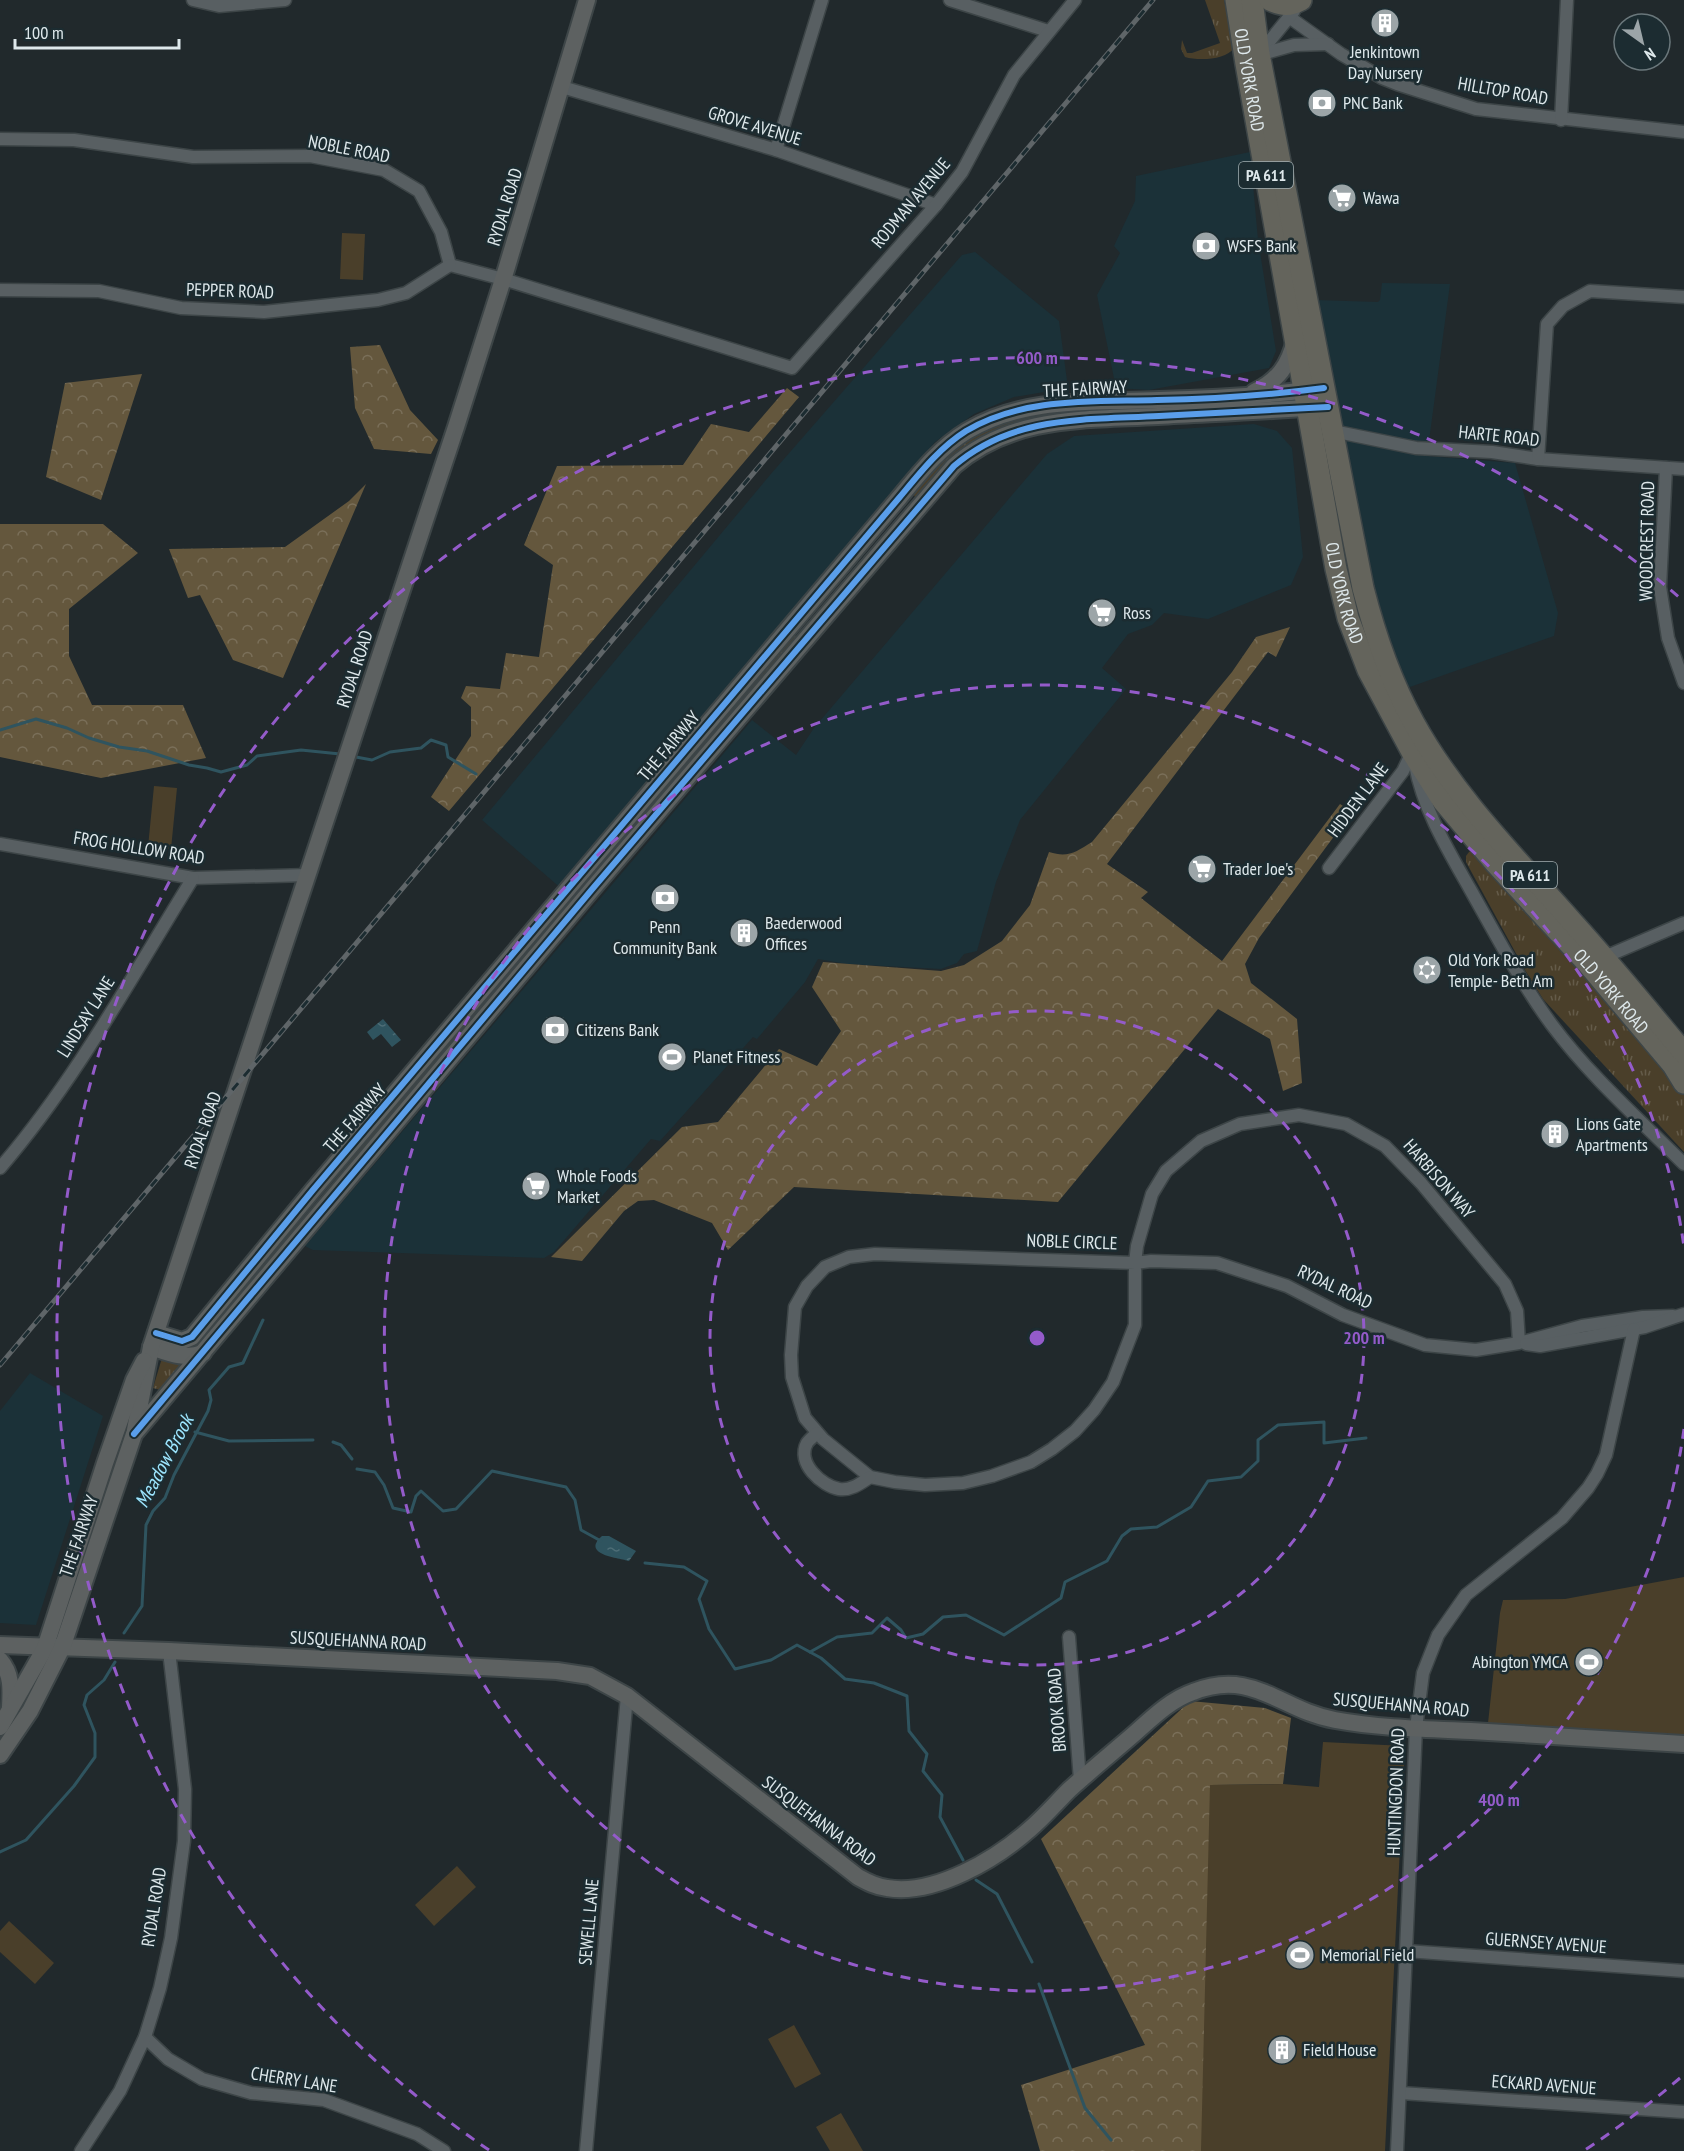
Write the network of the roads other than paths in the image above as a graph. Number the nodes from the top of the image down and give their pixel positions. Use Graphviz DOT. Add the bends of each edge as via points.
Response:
graph roads {
  1 [pos="193,0"];
  2 [pos="285,0"];
  3 [pos="822,0"];
  4 [pos="950,0"];
  5 [pos="1075,0"];
  6 [pos="1236,0"];
  7 [pos="1252,0"];
  8 [pos="1270,0"];
  9 [pos="1303,0"];
  10 [pos="1567,0"];
  11 [pos="582,1"];
  12 [pos="1289,17"];
  13 [pos="1048,31"];
  14 [pos="1328,44"];
  15 [pos="1252,57"];
  16 [pos="562,87"];
  17 [pos="1561,120"];
  18 [pos="1684,132"];
  19 [pos="0,139"];
  20 [pos="776,150"];
  21 [pos="936,205"];
  22 [pos="450,265"];
  23 [pos="503,279"];
  24 [pos="0,290"];
  25 [pos="1684,297"];
  26 [pos="1295,339"];
  27 [pos="1239,395"];
  28 [pos="1315,404"];
  29 [pos="1333,431"];
  30 [pos="1538,459"];
  31 [pos="1666,468"];
  32 [pos="1684,469"];
  33 [pos="898,498"];
  34 [pos="914,511"];
  35 [pos="1684,683"];
  36 [pos="1412,752"];
  37 [pos="0,844"];
  38 [pos="1329,868"];
  39 [pos="309,875"];
  40 [pos="192,878"];
  41 [pos="1684,923"];
  42 [pos="1596,961"];
  43 [pos="1681,1064"];
  44 [pos="1684,1164"];
  45 [pos="0,1168"];
  46 [pos="269,1243"];
  47 [pos="284,1256"];
  48 [pos="1135,1263"];
  49 [pos="1679,1315"];
  50 [pos="1599,1329"];
  51 [pos="1635,1329"];
  52 [pos="154,1340"];
  53 [pos="1519,1343"];
  54 [pos="203,1353"];
  55 [pos="817,1433"];
  56 [pos="134,1434"];
  57 [pos="870,1477"];
  58 [pos="1070,1637"];
  59 [pos="0,1645"];
  60 [pos="53,1648"];
  61 [pos="169,1651"];
  62 [pos="0,1660"];
  63 [pos="627,1696"];
  64 [pos="9,1711"];
  65 [pos="0,1727"];
  66 [pos="1416,1728"];
  67 [pos="1684,1744"];
  68 [pos="0,1755"];
  69 [pos="1080,1780"];
  70 [pos="1406,1951"];
  71 [pos="1684,1971"];
  72 [pos="145,2037"];
  73 [pos="1401,2093"];
  74 [pos="1684,2112"];
  75 [pos="81,2151"];
  76 [pos="444,2151"];
  77 [pos="586,2151"];
  78 [pos="1397,2151"];
  1 -- 2 [label="street" via="219,6"];
  3 -- 20 [label="street"];
  4 -- 13 [label="street"];
  5 -- 13 [label="street, RODMAN AVENUE"];
  6 -- 15 [label="highway, OLD YORK ROAD / PA 611"];
  7 -- 15 [label="highway, OLD YORK ROAD / PA 611"];
  8 -- 9 [label="highway" via="1280,5"];
  9 -- 12 [label="street"];
  10 -- 17 [label="street"];
  11 -- 16 [label="main road, RYDAL ROAD"];
  12 -- 14 [label="street, HILLTOP ROAD"];
  12 -- 15 [label="street"];
  13 -- 21 [label="street, RODMAN AVENUE" via="1014,75 962,172"];
  14 -- 15 [label="street" via="1294,45"];
  14 -- 17 [label="street, HILLTOP ROAD" via="1397,84 1476,109"];
  15 -- 26 [label="highway, OLD YORK ROAD / PA 611"];
  15 -- 28 [label="highway, OLD YORK ROAD / PA 611"];
  16 -- 20 [label="street, GROVE AVENUE"];
  16 -- 23 [label="main road, RYDAL ROAD"];
  17 -- 18 [label="street, HILLTOP ROAD"];
  19 -- 22 [label="street, NOBLE ROAD" via="74,140 193,158 310,156 384,170 419,191 441,232"];
  20 -- 21 [label="street, GROVE AVENUE"];
  21 -- 23 [label="street, RODMAN AVENUE" via="792,368"];
  22 -- 23 [label="street"];
  22 -- 24 [label="street, PEPPER ROAD" via="406,293 378,300 264,312 181,308 99,291"];
  23 -- 39 [label="main road, RYDAL ROAD"];
  25 -- 30 [label="street" via="1590,291 1563,306 1547,324"];
  26 -- 27 [label="main road" via="1290,357 1275,380"];
  26 -- 28 [label="highway, OLD YORK ROAD / PA 611"];
  27 -- 28 [label="main road, THE FAIRWAY"];
  27 -- 33 [label="main road, THE FAIRWAY" via="1067,403 1013,411 983,422 952,441"];
  28 -- 29 [label="highway, OLD YORK ROAD / PA 611"];
  28 -- 34 [label="main road, THE FAIRWAY" via="1097,418 1031,427 996,438 968,453"];
  28 -- 36 [label="highway, OLD YORK ROAD / PA 611" via="1336,569 1348,618 1368,670"];
  29 -- 30 [label="street, HARTE ROAD" via="1416,448"];
  29 -- 42 [label="highway, OLD YORK ROAD / PA 611" via="1374,632 1415,725 1463,796"];
  30 -- 31 [label="street, HARTE ROAD"];
  31 -- 32 [label="street, HARTE ROAD"];
  31 -- 35 [label="street, WOODCREST ROAD" via="1660,587 1668,638"];
  33 -- 34 [label="main road"];
  33 -- 46 [label="main road, THE FAIRWAY"];
  34 -- 47 [label="main road, THE FAIRWAY"];
  36 -- 38 [label="street, HIDDEN LANE" via="1404,771"];
  36 -- 42 [label="highway, OLD YORK ROAD / PA 611" via="1443,801 1497,864"];
  36 -- 44 [label="street" via="1418,781 1440,833 1547,1017 1589,1070"];
  37 -- 40 [label="street, FROG HOLLOW ROAD"];
  39 -- 40 [label="street, FROG HOLLOW ROAD"];
  39 -- 52 [label="main road, RYDAL ROAD"];
  40 -- 45 [label="street, LINDSAY LANE" via="68,1081"];
  41 -- 42 [label="street"];
  42 -- 43 [label="highway, OLD YORK ROAD / PA 611"];
  46 -- 47 [label="main road"];
  46 -- 52 [label="main road, THE FAIRWAY" via="192,1337 182,1341"];
  47 -- 54 [label="main road, THE FAIRWAY"];
  48 -- 53 [label="street, RYDAL ROAD" via="1217,1263 1287,1286 1343,1315 1425,1346 1476,1350"];
  48 -- 53 [label="street, HARBISON WAY" via="1152,1194 1166,1171 1201,1141 1240,1124 1299,1115 1346,1124 1385,1146 1505,1284 1517,1311"];
  48 -- 55 [label="street, NOBLE CIRCLE" via="875,1254 849,1257 825,1266 795,1307 791,1355 797,1395 805,1418"];
  48 -- 57 [label="street, NOBLE CIRCLE" via="1135,1325 1113,1382 1075,1431 1031,1462 963,1483 925,1485"];
  49 -- 50 [label="street, RYDAL ROAD" via="1643,1317"];
  49 -- 51 [label="street, RYDAL ROAD"];
  50 -- 51 [label="street, RYDAL ROAD"];
  50 -- 53 [label="street, RYDAL ROAD" via="1540,1346"];
  51 -- 66 [label="street, HUNTINGDON ROAD" via="1606,1455 1597,1474 1562,1518 1466,1595 1438,1635 1423,1673"];
  52 -- 54 [label="main road" via="175,1355"];
  52 -- 56 [label="main road, RYDAL ROAD"];
  52 -- 60 [label="main road, RYDAL ROAD" via="134,1380"];
  54 -- 56 [label="main road, THE FAIRWAY"];
  55 -- 57 [label="street, NOBLE CIRCLE"];
  55 -- 57 [label="street" via="807,1444 805,1456 811,1471 824,1483 841,1489"];
  56 -- 60 [label="main road, THE FAIRWAY"];
  58 -- 69 [label="street, BROOK ROAD"];
  59 -- 60 [label="main road, SUSQUEHANNA ROAD"];
  60 -- 61 [label="main road, SUSQUEHANNA ROAD"];
  60 -- 64 [label="main road"];
  60 -- 68 [label="main road" via="30,1711"];
  61 -- 63 [label="main road, SUSQUEHANNA ROAD" via="575,1672"];
  61 -- 72 [label="street, RYDAL ROAD" via="185,1789 184,1841 171,1938"];
  62 -- 64 [label="main road" via="9,1672"];
  63 -- 69 [label="main road, SUSQUEHANNA ROAD" via="844,1867 871,1884 887,1888 916,1888 951,1878 993,1856 1031,1828"];
  63 -- 77 [label="street, SEWELL LANE"];
  64 -- 65 [label="main road"];
  66 -- 67 [label="main road, SUSQUEHANNA ROAD"];
  66 -- 69 [label="main road, SUSQUEHANNA ROAD" via="1312,1715 1260,1689 1243,1685 1209,1687 1173,1702"];
  66 -- 70 [label="street, HUNTINGDON ROAD"];
  70 -- 71 [label="street, GUERNSEY AVENUE"];
  70 -- 73 [label="street, HUNTINGDON ROAD"];
  72 -- 75 [label="street, RYDAL ROAD" via="120,2091"];
  72 -- 76 [label="street, CHERRY LANE" via="168,2059 202,2079 251,2093 324,2100 417,2134"];
  73 -- 74 [label="street, ECKARD AVENUE"];
  73 -- 78 [label="street, HUNTINGDON ROAD"];
}
